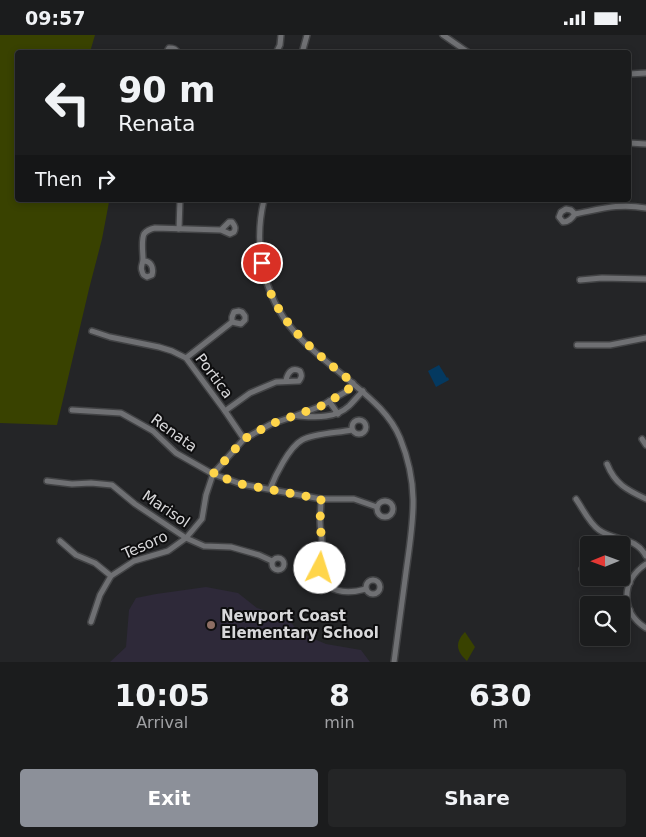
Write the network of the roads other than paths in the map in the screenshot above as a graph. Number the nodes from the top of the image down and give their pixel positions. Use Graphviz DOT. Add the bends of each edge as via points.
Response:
graph roads {
  1 [pos="281,35"];
  2 [pos="307,35"];
  3 [pos="443,35"];
  4 [pos="460,47"];
  5 [pos="278,50"];
  6 [pos="303,50"];
  7 [pos="458,50"];
  8 [pos="464,50"];
  9 [pos="646,73"];
  10 [pos="631,75"];
  11 [pos="631,143"];
  12 [pos="646,144"];
  13 [pos="180,202"];
  14 [pos="264,202"];
  15 [pos="646,208"];
  16 [pos="575,214"];
  17 [pos="179,229"];
  18 [pos="221,230"];
  19 [pos="144,261"];
  20 [pos="646,279"];
  21 [pos="580,280"];
  22 [pos="232,322"];
  23 [pos="92,331"];
  24 [pos="646,338"];
  25 [pos="577,345"];
  26 [pos="186,358"];
  27 [pos="286,380"];
  28 [pos="353,383"];
  29 [pos="363,391"];
  30 [pos="330,401"];
  31 [pos="72,410"];
  32 [pos="225,411"];
  33 [pos="338,414"];
  34 [pos="295,416"];
  35 [pos="352,430"];
  36 [pos="244,439"];
  37 [pos="642,439"];
  38 [pos="646,445"];
  39 [pos="607,464"];
  40 [pos="213,474"];
  41 [pos="47,481"];
  42 [pos="270,489"];
  43 [pos="321,499"];
  44 [pos="576,499"];
  45 [pos="646,499"];
  46 [pos="377,507"];
  47 [pos="186,538"];
  48 [pos="60,541"];
  49 [pos="646,556"];
  50 [pos="272,561"];
  51 [pos="646,564"];
  52 [pos="111,576"];
  53 [pos="630,583"];
  54 [pos="366,589"];
  55 [pos="630,610"];
  56 [pos="91,623"];
  57 [pos="646,628"];
  58 [pos="394,662"];
  1 -- 5 [label="street"];
  2 -- 6 [label="street"];
  3 -- 4 [label="street"];
  4 -- 7 [label="street"];
  4 -- 8 [label="street"];
  9 -- 10 [label="street"];
  11 -- 12 [label="street"];
  13 -- 17 [label="street"];
  14 -- 28 [label="street" via="260,248 263,271 274,301 302,340"];
  15 -- 16 [label="street" via="627,205"];
  17 -- 18 [label="street"];
  17 -- 19 [label="street" via="147,231 143,239"];
  20 -- 21 [label="street"];
  22 -- 26 [label="street"];
  23 -- 26 [label="street, Portica" via="159,347"];
  24 -- 25 [label="street" via="610,345"];
  26 -- 32 [label="street, Portica"];
  27 -- 32 [label="street" via="250,393"];
  28 -- 29 [label="street"];
  28 -- 30 [label="street, Tesoro" via="347,391"];
  29 -- 33 [label="street"];
  29 -- 58 [label="street" via="388,416 399,435 413,488 413,519"];
  30 -- 33 [label="street"];
  30 -- 34 [label="street, Tesoro"];
  31 -- 40 [label="street, Renata" via="122,413 154,431 176,453"];
  32 -- 36 [label="street, Portica"];
  33 -- 34 [label="street, Tesoro"];
  34 -- 36 [label="street, Tesoro" via="271,424"];
  35 -- 42 [label="street" via="300,441 278,470"];
  36 -- 40 [label="street, Tesoro"];
  37 -- 38 [label="street"];
  39 -- 45 [label="street" via="618,482"];
  40 -- 42 [label="street, Renata" via="241,484"];
  40 -- 47 [label="street, Tesoro" via="202,519"];
  41 -- 47 [label="street, Marisol" via="112,485"];
  42 -- 43 [label="street, Renata"];
  43 -- 46 [label="street, Renata" via="354,499"];
  43 -- 54 [label="street" via="322,579 335,590 348,593"];
  44 -- 49 [label="street" via="595,527 605,534 634,543"];
  47 -- 50 [label="street, Marisol" via="204,545 231,547"];
  47 -- 52 [label="street, Tesoro" via="168,551 134,561"];
  48 -- 52 [label="street"];
  51 -- 53 [label="street"];
  52 -- 56 [label="street, Tesoro" via="100,595"];
  55 -- 57 [label="street"];
}
